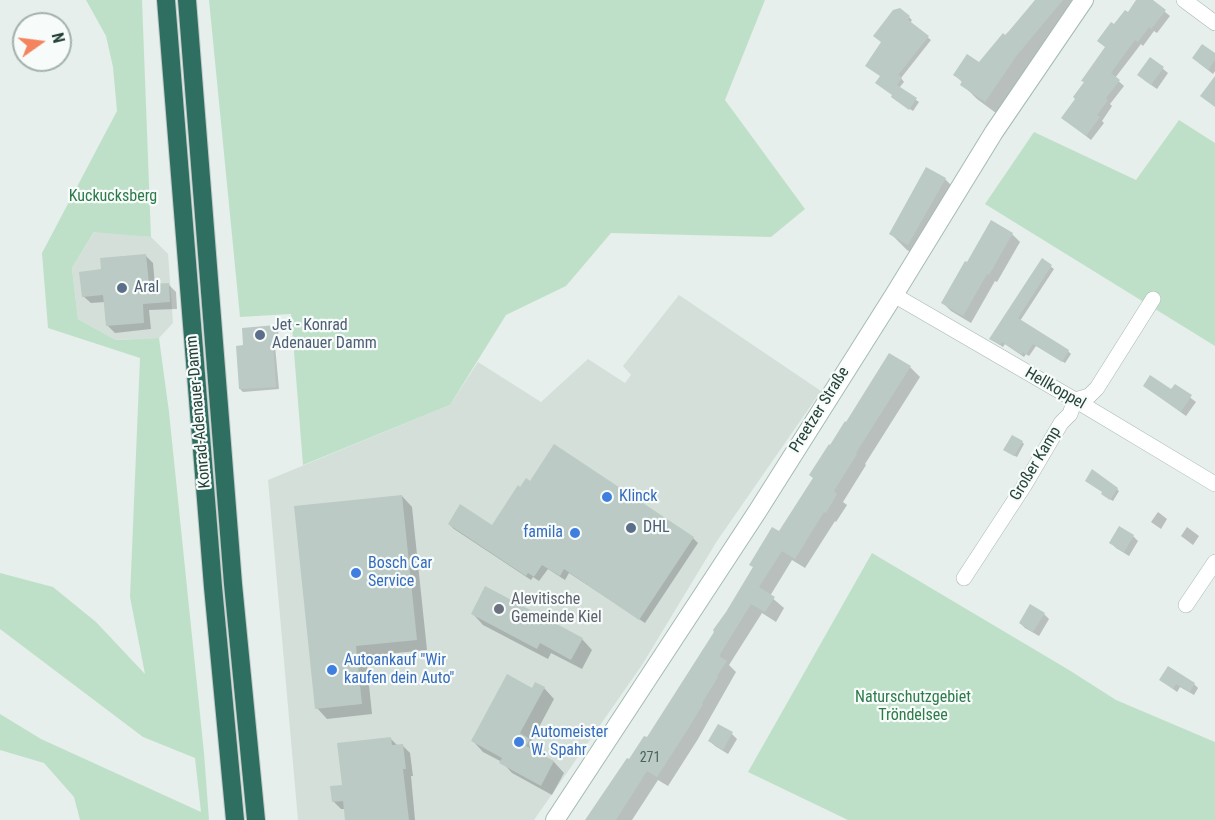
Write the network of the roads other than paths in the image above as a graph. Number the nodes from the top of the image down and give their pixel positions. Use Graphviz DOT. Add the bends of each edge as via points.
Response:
graph roads {
  1 [pos="166,0"];
  2 [pos="187,0"];
  3 [pos="1084,0"];
  4 [pos="1184,0"];
  5 [pos="1215,23"];
  6 [pos="894,295"];
  7 [pos="1153,299"];
  8 [pos="1075,400"];
  9 [pos="1215,484"];
  10 [pos="1215,562"];
  11 [pos="964,578"];
  12 [pos="1186,605"];
  13 [pos="235,820"];
  14 [pos="256,820"];
  15 [pos="555,820"];
  1 -- 13 [label="highway, Konrad-Adenauer-Damm"];
  2 -- 14 [label="highway, Konrad-Adenauer-Damm" via="232,573"];
  3 -- 6 [label="street, Preetzer Straße" via="994,132"];
  4 -- 5 [label="street"];
  6 -- 8 [label="street, Hellkoppel"];
  6 -- 15 [label="street, Preetzer Straße"];
  7 -- 8 [label="street, Großer Kamp" via="1097,388 1089,396"];
  8 -- 9 [label="street, Hellkoppel"];
  8 -- 11 [label="street, Großer Kamp" via="1070,414"];
  10 -- 12 [label="street"];
}
